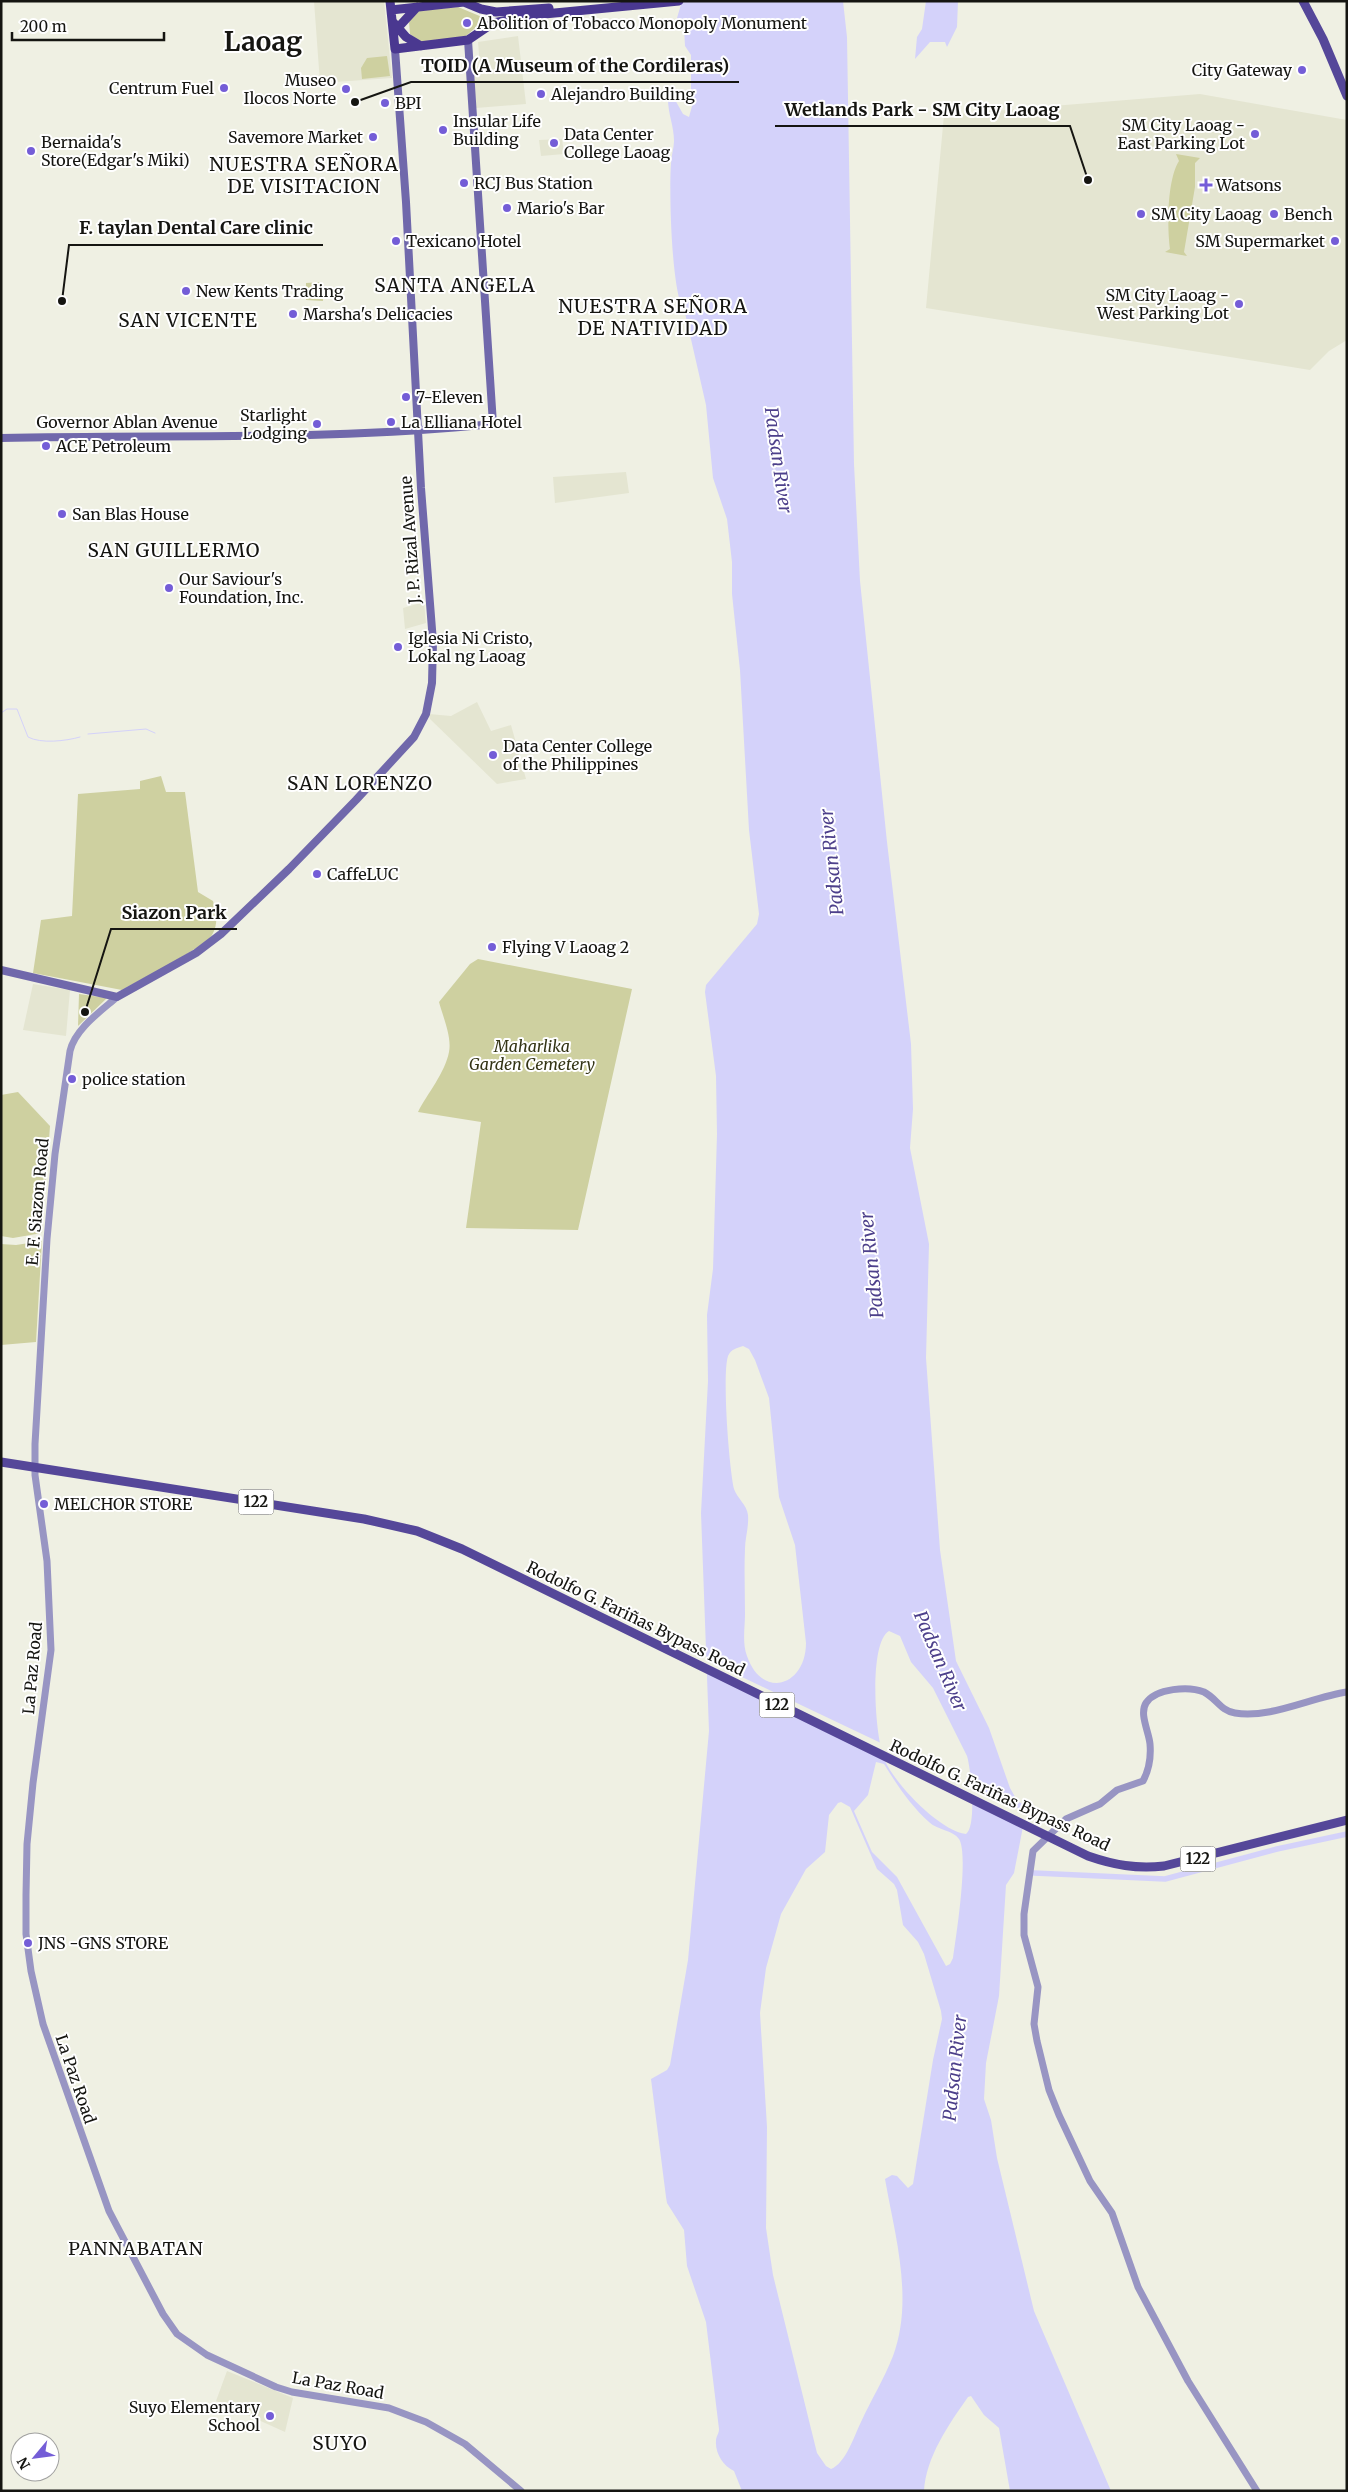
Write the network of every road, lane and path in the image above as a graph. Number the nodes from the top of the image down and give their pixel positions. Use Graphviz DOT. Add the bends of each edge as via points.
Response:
graph roads {
  1 [pos="616,1"];
  2 [pos="679,1"];
  3 [pos="1303,1"];
  4 [pos="463,2"];
  5 [pos="390,5"];
  6 [pos="417,7"];
  7 [pos="568,9"];
  8 [pos="394,27"];
  9 [pos="468,40"];
  10 [pos="421,46"];
  11 [pos="394,49"];
  12 [pos="1347,96"];
  13 [pos="418,432"];
  14 [pos="1,438"];
  15 [pos="1,970"];
  16 [pos="117,998"];
  17 [pos="36,1429"];
  18 [pos="1,1462"];
  19 [pos="34,1466"];
  20 [pos="1347,1692"];
  21 [pos="1347,1820"];
  22 [pos="521,2491"];
  23 [pos="1257,2491"];
  1 -- 7 [label="highway"];
  2 -- 7 [label="highway"];
  3 -- 12 [label="main road" via="1323,38"];
  4 -- 6 [label="highway"];
  4 -- 7 [label="highway" via="496,12"];
  5 -- 6 [label="highway"];
  5 -- 8 [label="highway, J. P. Rizal Avenue"];
  6 -- 8 [label="highway"];
  7 -- 9 [label="highway" via="500,21"];
  8 -- 10 [label="highway"];
  8 -- 11 [label="highway, J. P. Rizal Avenue"];
  9 -- 10 [label="highway"];
  9 -- 13 [label="main road, Governor Ablan Avenue" via="493,424"];
  10 -- 11 [label="highway"];
  11 -- 13 [label="main road, J. P. Rizal Avenue"];
  13 -- 14 [label="main road, Governor Ablan Avenue"];
  13 -- 16 [label="main road, J. P. Rizal Avenue" via="434,651 426,714 418,731 289,869 221,934 196,953"];
  15 -- 16 [label="main road"];
  16 -- 17 [label="street, E. F. Siazon Road" via="85,1028 72,1043 70,1051 47,1239"];
  17 -- 19 [label="street, La Paz Road"];
  18 -- 19 [label="main road, Rodolfo G. Fariñas Bypass Road / 122"];
  19 -- 21 [label="main road, Rodolfo G. Fariñas Bypass Road / 122" via="394,1524 462,1549 1088,1856 1113,1865 1141,1868 1196,1859"];
  19 -- 22 [label="street, La Paz Road" via="47,1561 51,1650 27,1844 26,1934 43,2024 109,2211 163,2314 177,2334 194,2347 292,2392 390,2408 426,2422 465,2444"];
  20 -- 23 [label="street" via="1257,1714 1229,1712 1208,1695 1192,1690 1177,1690 1152,1697 1144,1711 1150,1751 1143,1781 1117,1790 1100,1804 1060,1823 1033,1851 1028,1882 1024,1935 1038,1987 1034,2024 1049,2090 1080,2163 1112,2213 1132,2273 1169,2348"];
}
